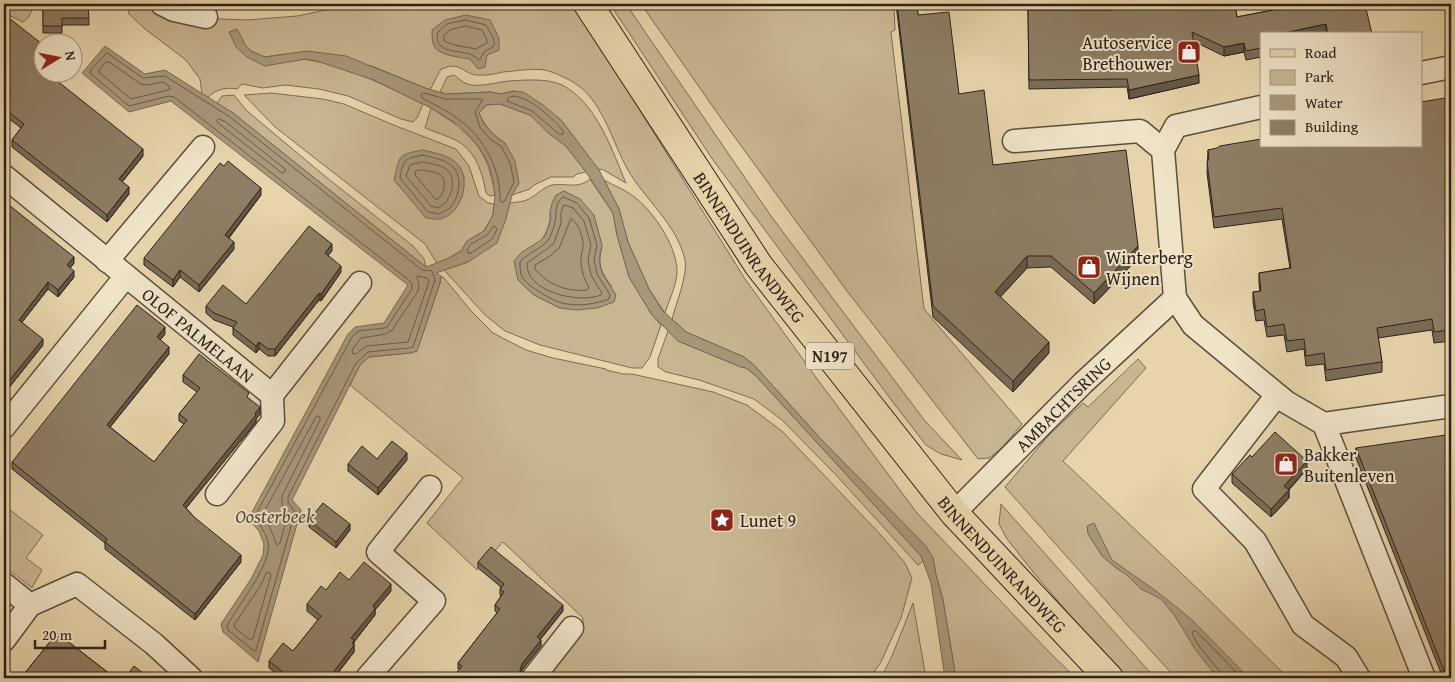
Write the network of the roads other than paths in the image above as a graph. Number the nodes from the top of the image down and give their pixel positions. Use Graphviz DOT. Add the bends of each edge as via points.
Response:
graph roads {
  1 [pos="162,4"];
  2 [pos="588,4"];
  3 [pos="206,17"];
  4 [pos="1451,67"];
  5 [pos="1422,73"];
  6 [pos="1260,107"];
  7 [pos="1014,141"];
  8 [pos="204,147"];
  9 [pos="1163,150"];
  10 [pos="4,176"];
  11 [pos="107,261"];
  12 [pos="126,276"];
  13 [pos="360,283"];
  14 [pos="1175,298"];
  15 [pos="272,395"];
  16 [pos="1278,395"];
  17 [pos="1451,406"];
  18 [pos="1324,424"];
  19 [pos="4,427"];
  20 [pos="430,488"];
  21 [pos="217,494"];
  22 [pos="954,513"];
  23 [pos="4,584"];
  24 [pos="30,605"];
  25 [pos="572,628"];
  26 [pos="4,640"];
  27 [pos="191,678"];
  28 [pos="367,678"];
  29 [pos="533,678"];
  30 [pos="1109,678"];
  31 [pos="1359,678"];
  32 [pos="1424,678"];
  1 -- 3 [label="street"];
  2 -- 22 [label="main road, BINNENDUINRANDWEG / N197" via="759,266"];
  4 -- 5 [label="street"];
  6 -- 9 [label="street" via="1176,126"];
  7 -- 9 [label="street" via="1140,131"];
  8 -- 11 [label="street"];
  9 -- 14 [label="street"];
  10 -- 11 [label="street, OLOF PALMELAAN"];
  11 -- 12 [label="street, OLOF PALMELAAN"];
  12 -- 15 [label="street, OLOF PALMELAAN"];
  12 -- 19 [label="street"];
  13 -- 15 [label="street, OLOF PALMELAAN"];
  14 -- 16 [label="street" via="1193,325"];
  14 -- 22 [label="street, AMBACHTSRING" via="1083,383"];
  15 -- 21 [label="street, OLOF PALMELAAN" via="273,421"];
  16 -- 18 [label="street"];
  16 -- 31 [label="street" via="1204,489 1255,541 1303,625 1346,657"];
  17 -- 18 [label="street"];
  18 -- 32 [label="street"];
  20 -- 28 [label="street" via="378,552 434,602"];
  22 -- 30 [label="main road, BINNENDUINRANDWEG / N197"];
  23 -- 24 [label="street"];
  24 -- 26 [label="street"];
  24 -- 27 [label="street" via="77,584 154,644"];
  25 -- 29 [label="street"];
}
